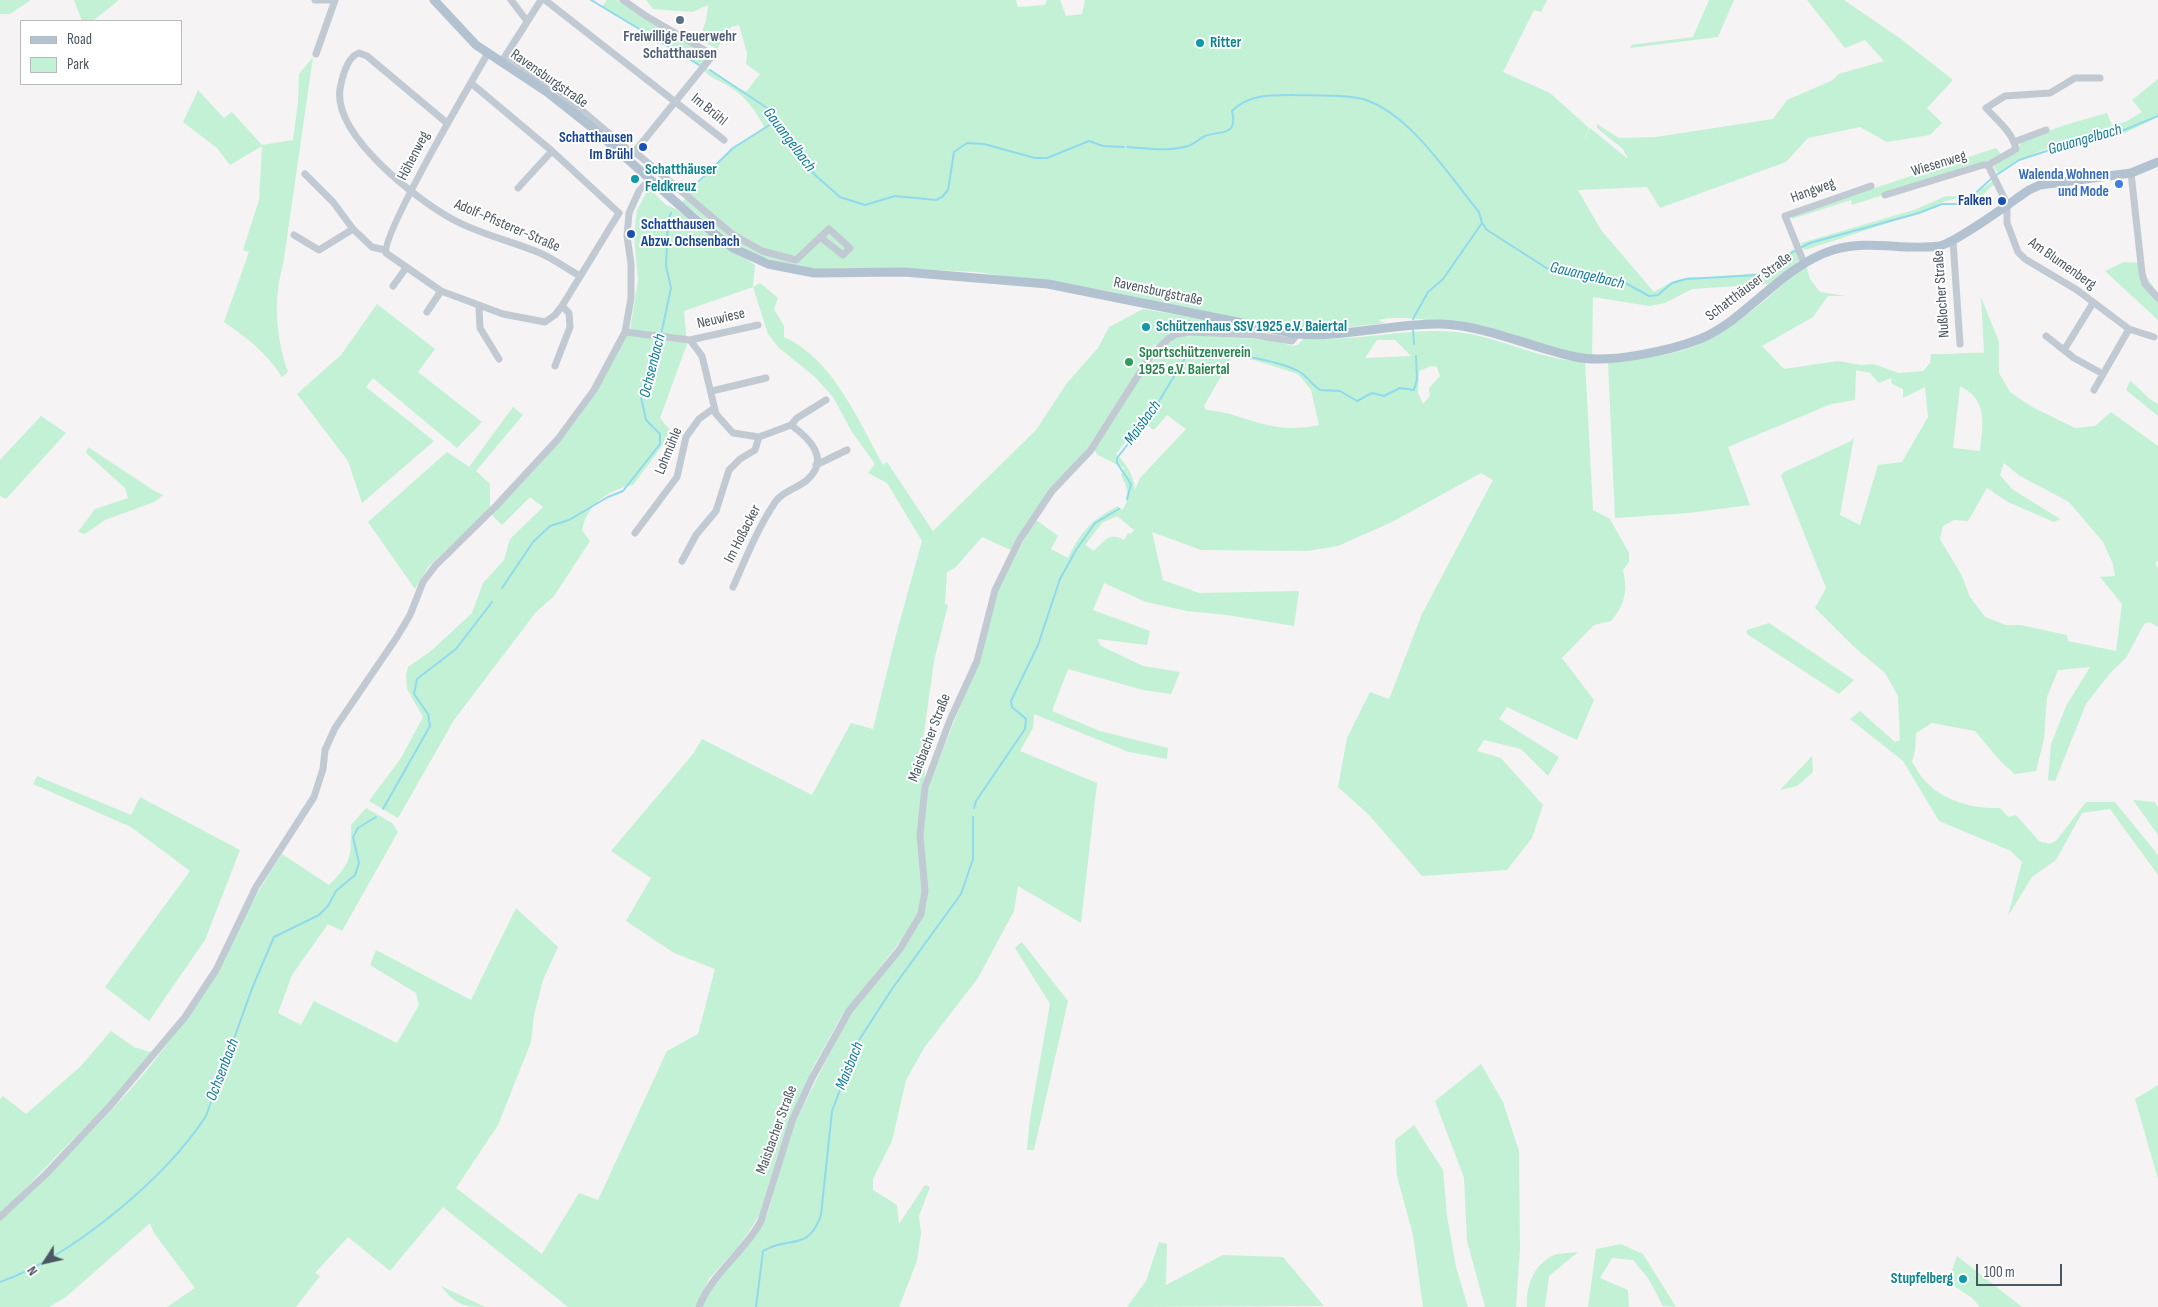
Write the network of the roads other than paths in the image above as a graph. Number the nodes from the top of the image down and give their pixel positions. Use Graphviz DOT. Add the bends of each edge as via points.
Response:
graph roads {
  1 [pos="315,0"];
  2 [pos="334,0"];
  3 [pos="434,0"];
  4 [pos="512,0"];
  5 [pos="541,0"];
  6 [pos="545,0"];
  7 [pos="623,0"];
  8 [pos="527,21"];
  9 [pos="316,54"];
  10 [pos="488,54"];
  11 [pos="504,59"];
  12 [pos="2100,78"];
  13 [pos="471,83"];
  14 [pos="677,102"];
  15 [pos="447,122"];
  16 [pos="2046,130"];
  17 [pos="724,140"];
  18 [pos="2014,142"];
  19 [pos="552,151"];
  20 [pos="632,155"];
  21 [pos="2158,162"];
  22 [pos="1988,165"];
  23 [pos="2131,173"];
  24 [pos="305,174"];
  25 [pos="649,180"];
  26 [pos="1871,186"];
  27 [pos="518,188"];
  28 [pos="412,191"];
  29 [pos="1885,196"];
  30 [pos="2007,204"];
  31 [pos="619,213"];
  32 [pos="629,213"];
  33 [pos="353,229"];
  34 [pos="294,235"];
  35 [pos="820,237"];
  36 [pos="1953,241"];
  37 [pos="385,250"];
  38 [pos="1804,263"];
  39 [pos="406,268"];
  40 [pos="580,276"];
  41 [pos="393,286"];
  42 [pos="441,291"];
  43 [pos="2158,298"];
  44 [pos="2093,302"];
  45 [pos="562,306"];
  46 [pos="479,307"];
  47 [pos="427,312"];
  48 [pos="758,325"];
  49 [pos="2129,329"];
  50 [pos="625,332"];
  51 [pos="1297,334"];
  52 [pos="2046,336"];
  53 [pos="2154,337"];
  54 [pos="690,340"];
  55 [pos="1960,344"];
  56 [pos="2064,350"];
  57 [pos="1576,357"];
  58 [pos="499,359"];
  59 [pos="555,366"];
  60 [pos="2103,374"];
  61 [pos="766,378"];
  62 [pos="2094,390"];
  63 [pos="712,391"];
  64 [pos="826,400"];
  65 [pos="714,408"];
  66 [pos="791,425"];
  67 [pos="759,437"];
  68 [pos="847,450"];
  69 [pos="816,465"];
  70 [pos="635,533"];
  71 [pos="682,561"];
  72 [pos="732,586"];
  73 [pos="0,1217"];
  74 [pos="699,1307"];
  1 -- 2 [label="street"];
  2 -- 9 [label="street"];
  3 -- 10 [label="main road, Ravensburgstraße" via="468,38"];
  4 -- 8 [label="street"];
  5 -- 8 [label="street"];
  6 -- 14 [label="street, Im Brühl"];
  7 -- 14 [label="street" via="713,55"];
  8 -- 11 [label="street"];
  10 -- 11 [label="main road, Ravensburgstraße"];
  10 -- 13 [label="street, Höhenweg"];
  11 -- 20 [label="main road, Ravensburgstraße"];
  12 -- 18 [label="street" via="2075,78 2050,93 1998,99 1986,108"];
  13 -- 15 [label="street, Höhenweg"];
  13 -- 19 [label="street"];
  14 -- 17 [label="street, Im Brühl"];
  14 -- 20 [label="street, Im Brühl"];
  15 -- 28 [label="street, Höhenweg"];
  15 -- 28 [label="street, Adolf-Pfisterer-Straße" via="367,56 359,53 351,58 340,93 346,122 370,152"];
  16 -- 18 [label="street"];
  18 -- 22 [label="street" via="2016,149"];
  19 -- 27 [label="street"];
  19 -- 31 [label="street"];
  20 -- 25 [label="main road, Ravensburgstraße"];
  20 -- 35 [label="street" via="732,234 762,251 796,260"];
  21 -- 23 [label="main road, Schatthäuser Straße"];
  22 -- 29 [label="street, Wiesenweg"];
  22 -- 30 [label="street, Wiesenweg"];
  23 -- 30 [label="main road, Schatthäuser Straße" via="2040,185"];
  23 -- 43 [label="street" via="2142,272 2145,284"];
  24 -- 33 [label="street" via="333,202"];
  25 -- 32 [label="street" via="639,191"];
  25 -- 51 [label="main road, Ravensburgstraße" via="733,248 768,264 796,271 946,274 1048,284"];
  26 -- 38 [label="street, Hangweg" via="1785,216"];
  28 -- 37 [label="street, Höhenweg"];
  28 -- 40 [label="street, Adolf-Pfisterer-Straße" via="454,220 543,254"];
  30 -- 36 [label="main road, Schatthäuser Straße"];
  30 -- 44 [label="street, Am Blumenberg" via="2007,223 2013,244 2021,256"];
  31 -- 32 [label="street"];
  31 -- 40 [label="street"];
  32 -- 50 [label="street" via="627,236 631,298"];
  33 -- 34 [label="street" via="319,250"];
  33 -- 37 [label="street" via="372,247"];
  36 -- 38 [label="main road, Schatthäuser Straße" via="1938,246 1848,247"];
  36 -- 55 [label="street, Nußlocher Straße"];
  37 -- 39 [label="street"];
  38 -- 57 [label="main road, Schatthäuser Straße" via="1716,330 1700,338 1654,353"];
  39 -- 41 [label="street"];
  39 -- 42 [label="street"];
  40 -- 45 [label="street"];
  42 -- 46 [label="street"];
  42 -- 47 [label="street"];
  44 -- 49 [label="street, Am Blumenberg"];
  44 -- 56 [label="street"];
  45 -- 46 [label="street" via="545,322"];
  45 -- 59 [label="street" via="569,313 570,328"];
  46 -- 58 [label="street" via="480,328"];
  48 -- 54 [label="street, Neuwiese"];
  49 -- 53 [label="street, Am Blumenberg"];
  49 -- 60 [label="street"];
  50 -- 54 [label="street"];
  50 -- 73 [label="street" via="594,390 558,439 422,582 397,638 335,728 314,797 256,887 216,970 185,1017 110,1106"];
  51 -- 57 [label="main road, Ravensburgstraße" via="1328,335 1444,324"];
  51 -- 74 [label="street, Maisbacher Straße" via="1292,341 1189,332 1168,339 1150,357 1090,451 1052,491 1020,539 995,590 977,661 926,780 920,835 925,885 921,914 903,944 841,1023 792,1121 759,1224 708,1286"];
  52 -- 56 [label="street"];
  54 -- 63 [label="street" via="702,356"];
  56 -- 60 [label="street"];
  60 -- 62 [label="street"];
  61 -- 63 [label="street"];
  63 -- 65 [label="street"];
  64 -- 66 [label="street"];
  65 -- 67 [label="street" via="723,424 733,433"];
  65 -- 70 [label="street, Lohmühle" via="699,419 686,437 677,478"];
  66 -- 67 [label="street"];
  66 -- 69 [label="street" via="809,438 818,460"];
  67 -- 71 [label="street" via="755,450 729,470 716,511 696,535"];
  68 -- 69 [label="street"];
  69 -- 72 [label="street, Im Hoßacker" via="807,480 778,499"];
}
